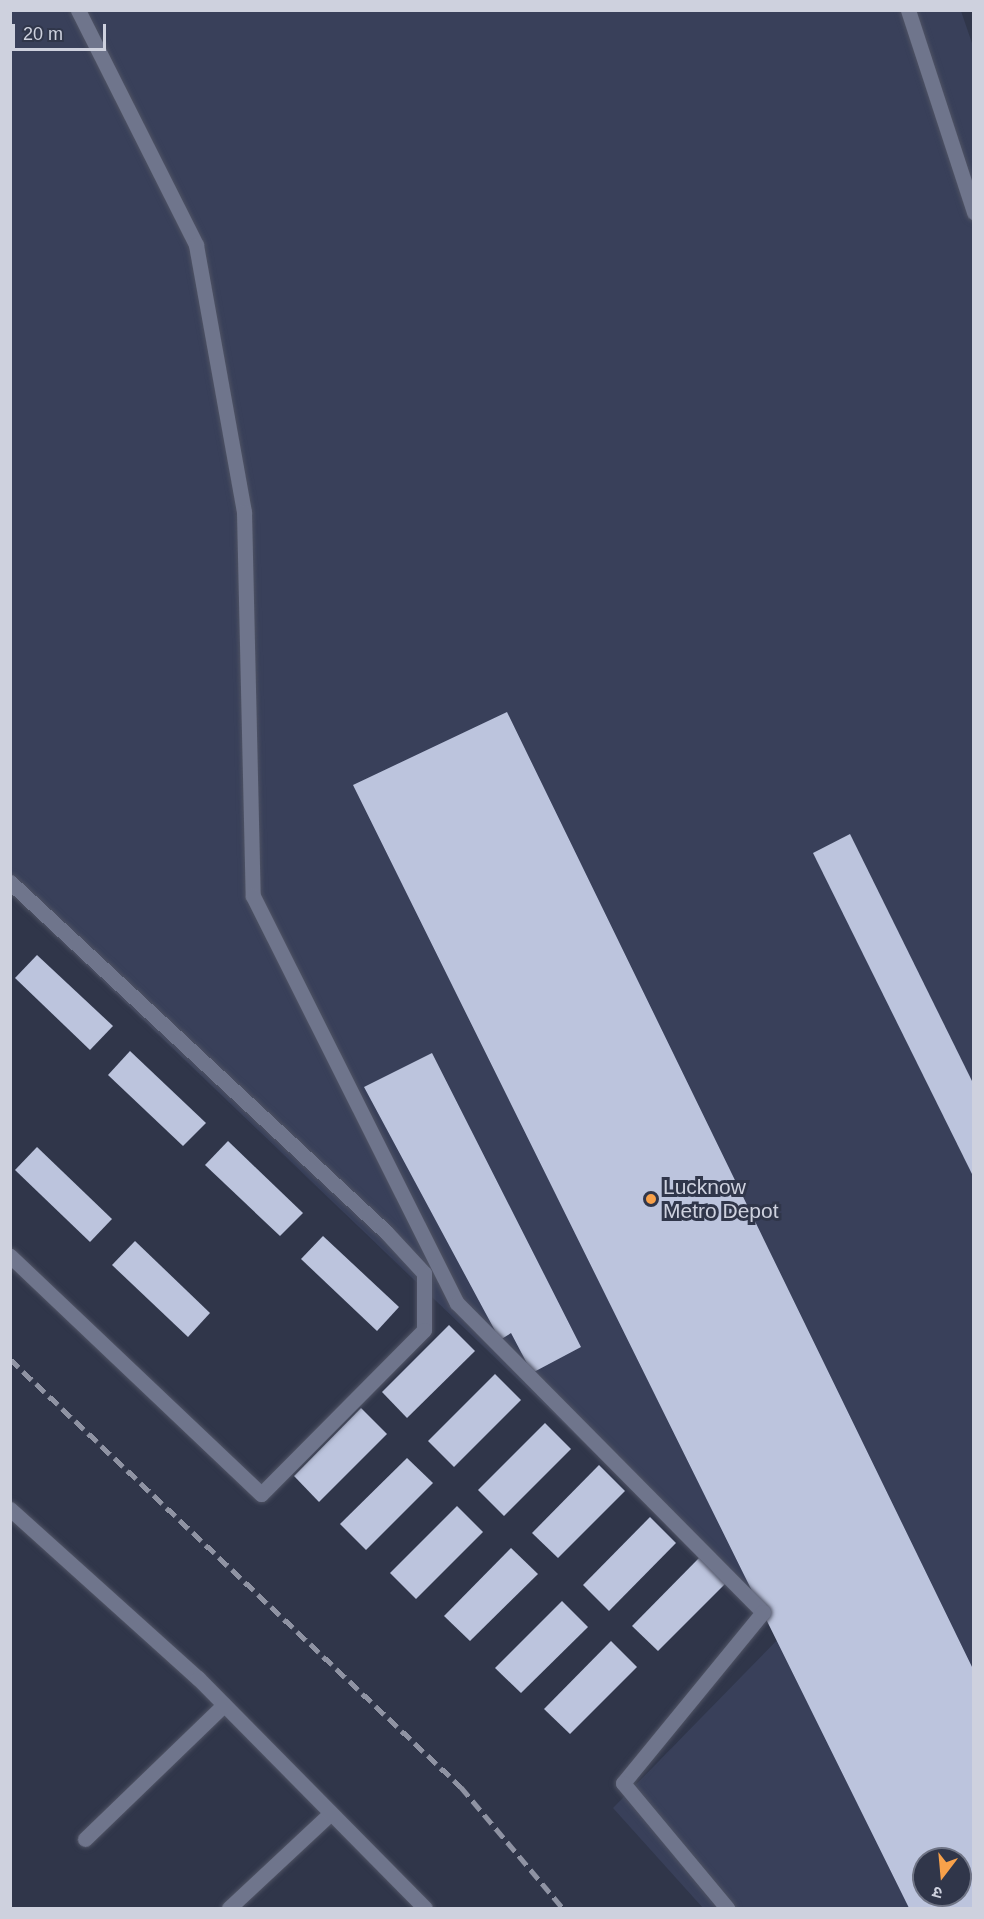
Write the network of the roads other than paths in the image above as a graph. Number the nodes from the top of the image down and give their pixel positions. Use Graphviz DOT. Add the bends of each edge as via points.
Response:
graph roads {
  1 [pos="78,10"];
  2 [pos="908,10"];
  3 [pos="974,212"];
  4 [pos="10,882"];
  5 [pos="10,1256"];
  6 [pos="10,1509"];
  7 [pos="224,1705"];
  8 [pos="331,1813"];
  9 [pos="85,1839"];
  10 [pos="229,1908"];
  11 [pos="425,1908"];
  12 [pos="727,1908"];
  1 -- 12 [label="street" via="196,244 244,512 253,896 457,1304 763,1612 623,1783"];
  2 -- 3 [label="street"];
  4 -- 5 [label="street" via="401,1248 424,1273 424,1330 261,1494"];
  6 -- 7 [label="street"];
  7 -- 8 [label="street"];
  7 -- 9 [label="street"];
  8 -- 10 [label="street"];
  8 -- 11 [label="street"];
}
